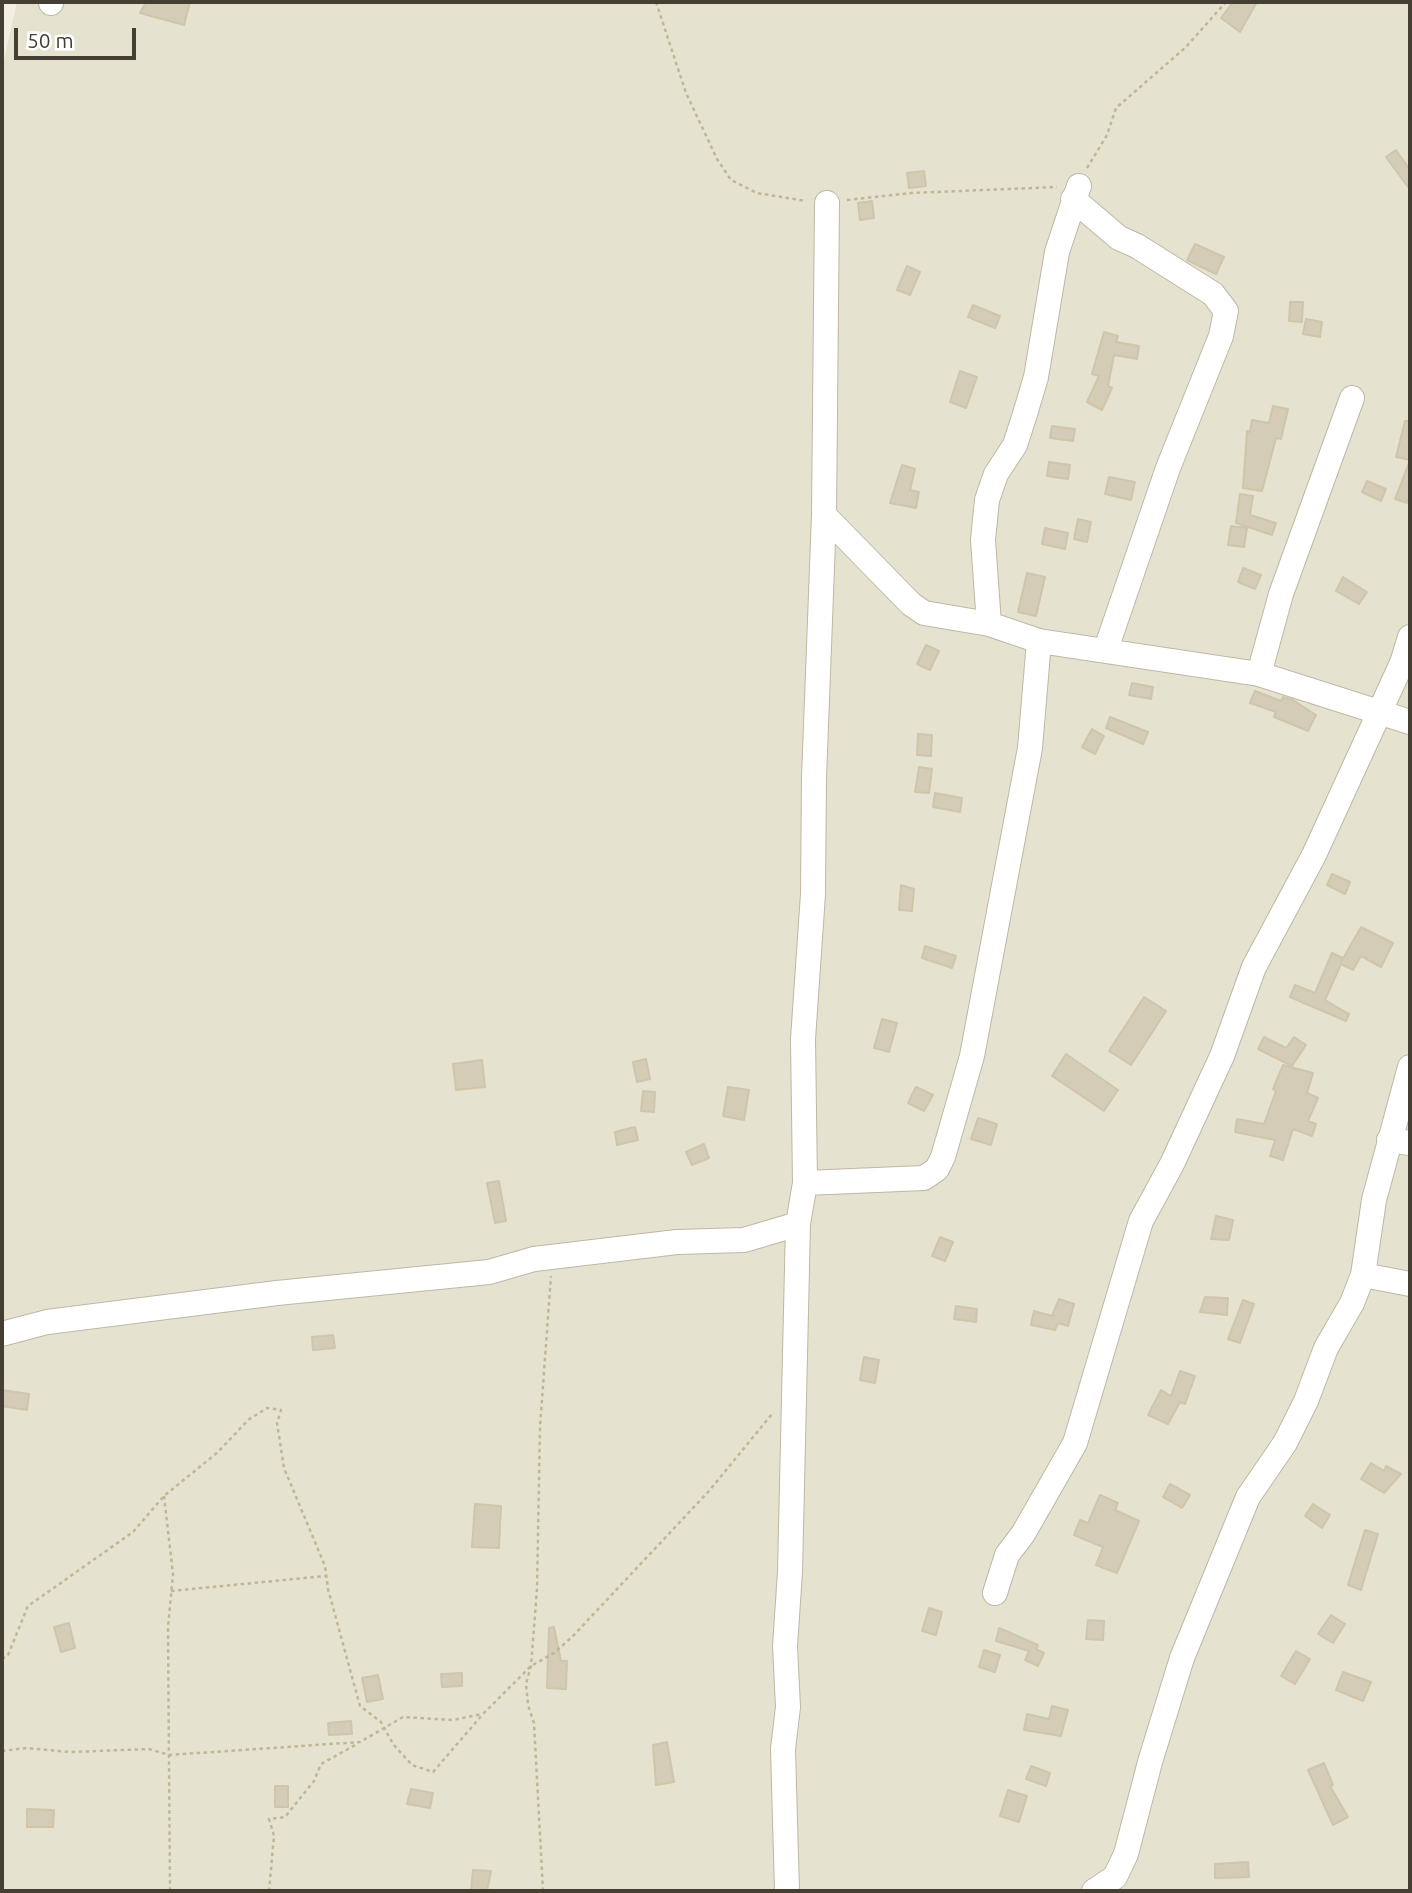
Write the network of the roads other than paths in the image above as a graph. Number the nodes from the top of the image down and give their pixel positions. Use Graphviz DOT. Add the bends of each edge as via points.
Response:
graph roads {
  1 [pos="827,203"];
  2 [pos="1352,398"];
  3 [pos="824,515"];
  4 [pos="989,624"];
  5 [pos="1410,637"];
  6 [pos="1039,641"];
  7 [pos="1106,649"];
  8 [pos="1259,674"];
  9 [pos="1377,714"];
  10 [pos="1410,722"];
  11 [pos="1410,1067"];
  12 [pos="1400,1142"];
  13 [pos="805,1183"];
  14 [pos="799,1224"];
  15 [pos="1363,1275"];
  16 [pos="1410,1284"];
  17 [pos="2,1334"];
  18 [pos="995,1593"];
  19 [pos="787,1891"];
  20 [pos="1094,1891"];
  1 -- 3 [label="street"];
  2 -- 8 [label="street" via="1281,594"];
  3 -- 4 [label="street" via="924,613"];
  3 -- 13 [label="street" via="813,894 803,1039"];
  4 -- 6 [label="street"];
  4 -- 7 [label="street" via="982,540 987,500 996,474 1015,444 1036,377 1057,252 1076,192 1119,238 1213,294 1226,312"];
  5 -- 9 [label="street"];
  6 -- 7 [label="street"];
  6 -- 13 [label="street" via="1030,748 972,1056 943,1157 937,1169 924,1178"];
  7 -- 8 [label="street"];
  8 -- 9 [label="street"];
  9 -- 10 [label="street"];
  9 -- 18 [label="street" via="1314,855 1254,967 1222,1056 1141,1221 1075,1443 1007,1555"];
  11 -- 12 [label="street"];
  12 -- 15 [label="street" via="1374,1200"];
  13 -- 14 [label="street"];
  14 -- 17 [label="street" via="744,1240 677,1242 534,1259 489,1272 47,1322"];
  14 -- 19 [label="street" via="785,1646 788,1707 783,1749"];
  15 -- 16 [label="street"];
  15 -- 20 [label="street" via="1285,1443 1248,1497 1182,1658 1126,1854 1115,1877"];
}
